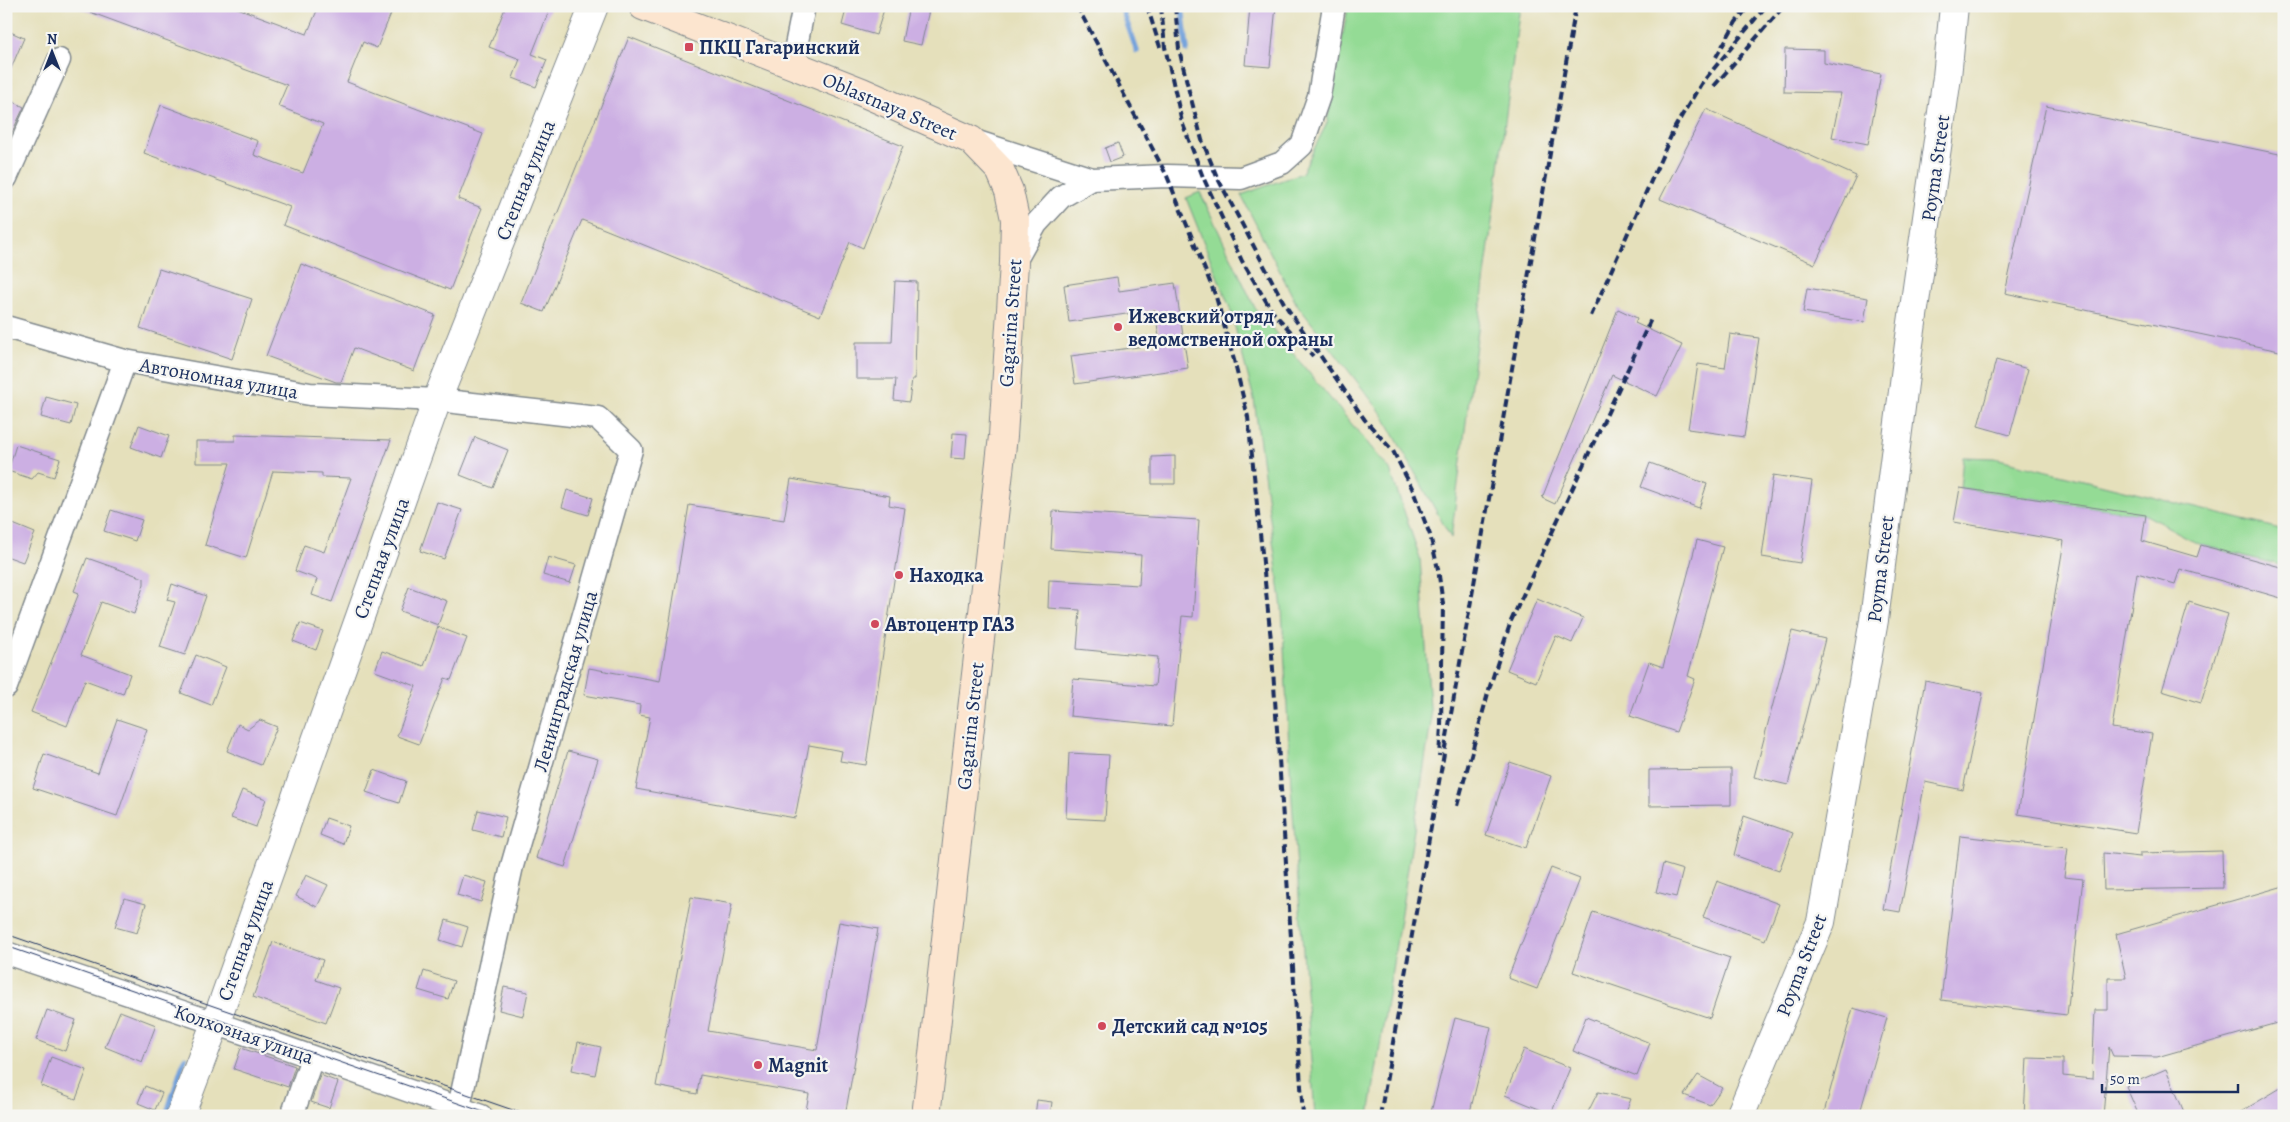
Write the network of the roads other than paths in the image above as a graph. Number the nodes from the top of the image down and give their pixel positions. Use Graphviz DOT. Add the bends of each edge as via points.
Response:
graph roads {
  1 [pos="594,6"];
  2 [pos="642,6"];
  3 [pos="804,6"];
  4 [pos="1334,6"];
  5 [pos="1954,6"];
  6 [pos="59,60"];
  7 [pos="792,66"];
  8 [pos="971,140"];
  9 [pos="6,178"];
  10 [pos="1092,179"];
  11 [pos="1014,263"];
  12 [pos="6,327"];
  13 [pos="125,361"];
  14 [pos="437,400"];
  15 [pos="6,687"];
  16 [pos="6,953"];
  17 [pos="215,1023"];
  18 [pos="312,1058"];
  19 [pos="458,1112"];
  20 [pos="180,1116"];
  21 [pos="292,1116"];
  22 [pos="481,1116"];
  23 [pos="926,1116"];
  24 [pos="1740,1116"];
  1 -- 14 [label="street, Степная улица"];
  2 -- 7 [label="main road, Oblastnaya Street"];
  3 -- 7 [label="street"];
  4 -- 10 [label="street" via="1319,96 1302,145 1282,162 1241,178"];
  5 -- 24 [label="street, Poyma Street" via="1874,620 1822,922"];
  6 -- 9 [label="street"];
  7 -- 8 [label="main road, Oblastnaya Street" via="862,92"];
  8 -- 10 [label="street"];
  8 -- 11 [label="main road, Gagarina Street" via="1000,170 1009,191 1015,219"];
  10 -- 11 [label="street" via="1061,197 1036,224"];
  11 -- 23 [label="main road, Gagarina Street" via="1003,436"];
  12 -- 13 [label="street, Автономная улица"];
  13 -- 14 [label="street, Автономная улица" via="310,394"];
  13 -- 15 [label="street"];
  14 -- 17 [label="street, Степная улица"];
  14 -- 19 [label="street, Ленинградская улица" via="598,418 631,450 512,866"];
  16 -- 17 [label="street, Колхозная улица"];
  17 -- 18 [label="street, Колхозная улица"];
  17 -- 20 [label="street, Степная улица"];
  18 -- 19 [label="street, Колхозная улица"];
  18 -- 21 [label="street"];
  19 -- 22 [label="street, Колхозная улица"];
}
